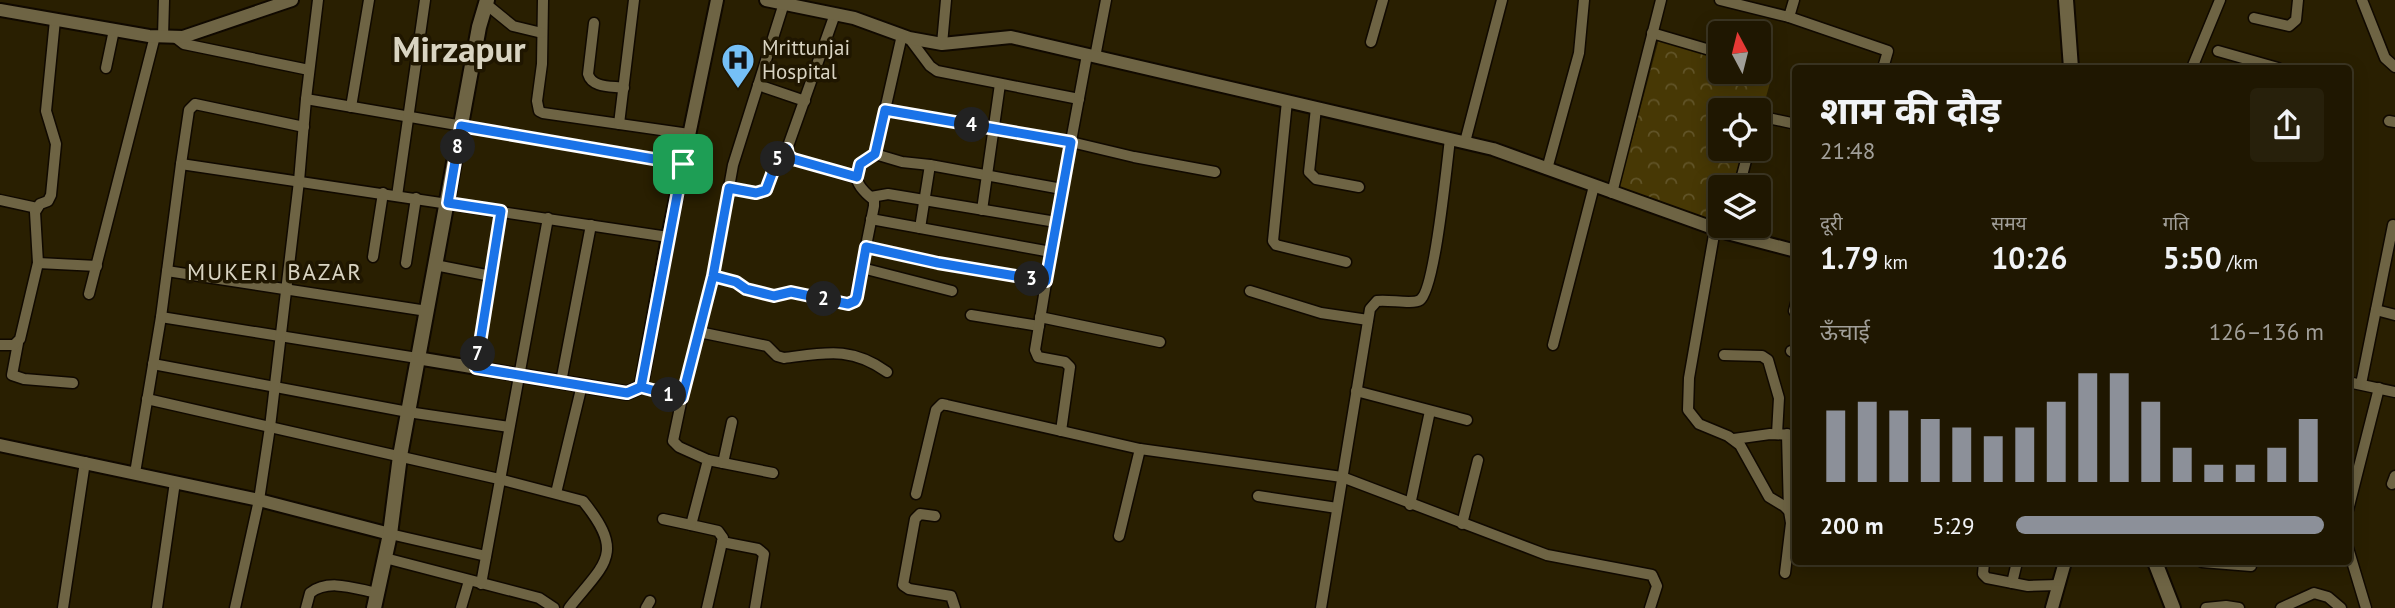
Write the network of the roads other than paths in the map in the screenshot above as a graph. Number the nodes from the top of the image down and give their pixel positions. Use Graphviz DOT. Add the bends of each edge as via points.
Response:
graph roads {
  1 [pos="164,0"];
  2 [pos="292,0"];
  3 [pos="318,0"];
  4 [pos="369,0"];
  5 [pos="425,0"];
  6 [pos="543,0"];
  7 [pos="634,0"];
  8 [pos="717,0"];
  9 [pos="766,0"];
  10 [pos="946,0"];
  11 [pos="1106,0"];
  12 [pos="1383,0"];
  13 [pos="1502,0"];
  14 [pos="1584,0"];
  15 [pos="1661,0"];
  16 [pos="1720,0"];
  17 [pos="1794,0"];
  18 [pos="2066,0"];
  19 [pos="2220,0"];
  20 [pos="2298,0"];
  21 [pos="2362,0"];
  22 [pos="486,2"];
  23 [pos="785,2"];
  24 [pos="0,10"];
  25 [pos="835,14"];
  26 [pos="1789,17"];
  27 [pos="2254,18"];
  28 [pos="55,20"];
  29 [pos="594,23"];
  30 [pos="114,30"];
  31 [pos="542,33"];
  32 [pos="1652,33"];
  33 [pos="164,37"];
  34 [pos="905,37"];
  35 [pos="1371,42"];
  36 [pos="942,44"];
  37 [pos="1708,49"];
  38 [pos="2218,51"];
  39 [pos="1091,56"];
  40 [pos="1884,65"];
  41 [pos="2071,65"];
  42 [pos="2193,65"];
  43 [pos="2267,65"];
  44 [pos="2395,67"];
  45 [pos="106,68"];
  46 [pos="309,70"];
  47 [pos="1000,84"];
  48 [pos="758,85"];
  49 [pos="624,88"];
  50 [pos="306,99"];
  51 [pos="1079,99"];
  52 [pos="805,101"];
  53 [pos="1287,101"];
  54 [pos="351,107"];
  55 [pos="1316,108"];
  56 [pos="885,110"];
  57 [pos="408,117"];
  58 [pos="1771,119"];
  59 [pos="1792,123"];
  60 [pos="619,124"];
  61 [pos="461,126"];
  62 [pos="304,127"];
  63 [pos="994,129"];
  64 [pos="689,134"];
  65 [pos="1450,139"];
  66 [pos="1071,142"];
  67 [pos="1465,142"];
  68 [pos="787,149"];
  69 [pos="875,154"];
  70 [pos="181,164"];
  71 [pos="683,164"];
  72 [pos="930,164"];
  73 [pos="1547,169"];
  74 [pos="1215,172"];
  75 [pos="987,175"];
  76 [pos="857,177"];
  77 [pos="299,181"];
  78 [pos="1594,186"];
  79 [pos="1359,187"];
  80 [pos="729,188"];
  81 [pos="1062,189"];
  82 [pos="383,193"];
  83 [pos="1612,193"];
  84 [pos="397,195"];
  85 [pos="871,197"];
  86 [pos="416,198"];
  87 [pos="0,200"];
  88 [pos="924,200"];
  89 [pos="448,203"];
  90 [pos="37,208"];
  91 [pos="982,210"];
  92 [pos="501,211"];
  93 [pos="548,218"];
  94 [pos="872,219"];
  95 [pos="1056,222"];
  96 [pos="1708,224"];
  97 [pos="591,225"];
  98 [pos="2393,225"];
  99 [pos="920,228"];
  100 [pos="668,237"];
  101 [pos="1722,238"];
  102 [pos="1753,238"];
  103 [pos="866,247"];
  104 [pos="1792,250"];
  105 [pos="1051,252"];
  106 [pos="373,257"];
  107 [pos="1346,262"];
  108 [pos="38,263"];
  109 [pos="405,263"];
  110 [pos="435,265"];
  111 [pos="97,266"];
  112 [pos="862,268"];
  113 [pos="167,271"];
  114 [pos="491,276"];
  115 [pos="713,276"];
  116 [pos="1046,281"];
  117 [pos="286,289"];
  118 [pos="952,291"];
  119 [pos="1250,291"];
  120 [pos="89,294"];
  121 [pos="2376,310"];
  122 [pos="426,311"];
  123 [pos="971,315"];
  124 [pos="2395,315"];
  125 [pos="161,317"];
  126 [pos="1368,320"];
  127 [pos="1039,322"];
  128 [pos="699,332"];
  129 [pos="280,337"];
  130 [pos="1160,342"];
  131 [pos="18,343"];
  132 [pos="0,345"];
  133 [pos="1553,345"];
  134 [pos="1724,355"];
  135 [pos="417,358"];
  136 [pos="153,364"];
  137 [pos="476,368"];
  138 [pos="887,372"];
  139 [pos="519,375"];
  140 [pos="561,382"];
  141 [pos="73,383"];
  142 [pos="2352,383"];
  143 [pos="2361,384"];
  144 [pos="275,386"];
  145 [pos="582,386"];
  146 [pos="641,387"];
  147 [pos="2379,388"];
  148 [pos="1356,391"];
  149 [pos="2395,392"];
  150 [pos="682,398"];
  151 [pos="147,399"];
  152 [pos="1430,411"];
  153 [pos="408,412"];
  154 [pos="1467,420"];
  155 [pos="732,422"];
  156 [pos="270,427"];
  157 [pos="509,427"];
  158 [pos="1061,431"];
  159 [pos="1787,434"];
  160 [pos="1734,439"];
  161 [pos="0,445"];
  162 [pos="1140,449"];
  163 [pos="400,456"];
  164 [pos="708,460"];
  165 [pos="1478,460"];
  166 [pos="85,462"];
  167 [pos="723,463"];
  168 [pos="135,473"];
  169 [pos="773,473"];
  170 [pos="1342,477"];
  171 [pos="499,479"];
  172 [pos="176,482"];
  173 [pos="2352,487"];
  174 [pos="556,493"];
  175 [pos="916,494"];
  176 [pos="1258,496"];
  177 [pos="259,500"];
  178 [pos="1410,505"];
  179 [pos="1338,508"];
  180 [pos="1788,511"];
  181 [pos="935,516"];
  182 [pos="663,520"];
  183 [pos="1462,524"];
  184 [pos="691,525"];
  185 [pos="390,534"];
  186 [pos="1119,536"];
  187 [pos="722,542"];
  188 [pos="486,556"];
  189 [pos="385,558"];
  190 [pos="2352,562"];
  191 [pos="1984,565"];
  192 [pos="2016,565"];
  193 [pos="2064,565"];
  194 [pos="2156,565"];
  195 [pos="2239,565"];
  196 [pos="2251,566"];
  197 [pos="1785,573"];
  198 [pos="469,581"];
  199 [pos="2012,583"];
  200 [pos="481,584"];
  201 [pos="2058,585"];
  202 [pos="376,601"];
  203 [pos="63,608"];
  204 [pos="157,608"];
  205 [pos="235,608"];
  206 [pos="306,608"];
  207 [pos="461,608"];
  208 [pos="554,608"];
  209 [pos="569,608"];
  210 [pos="706,608"];
  211 [pos="755,608"];
  212 [pos="954,608"];
  213 [pos="1321,608"];
  214 [pos="1650,608"];
  215 [pos="2052,608"];
  216 [pos="2172,608"];
  217 [pos="2206,608"];
  218 [pos="2239,608"];
  219 [pos="2281,608"];
  220 [pos="2342,608"];
  221 [pos="2365,608"];
  1 -- 33 [label="street"];
  2 -- 33 [label="street" via="183,37"];
  3 -- 46 [label="street"];
  4 -- 54 [label="street"];
  5 -- 57 [label="street"];
  6 -- 31 [label="street"];
  7 -- 49 [label="street"];
  8 -- 64 [label="street"];
  9 -- 23 [label="street"];
  10 -- 36 [label="street"];
  11 -- 39 [label="street"];
  12 -- 35 [label="street"];
  13 -- 67 [label="street"];
  14 -- 73 [label="street" via="1579,53"];
  15 -- 32 [label="street"];
  16 -- 26 [label="street"];
  17 -- 26 [label="street"];
  18 -- 41 [label="main road"];
  19 -- 42 [label="street"];
  20 -- 27 [label="street" via="2296,20 2289,26"];
  21 -- 44 [label="street" via="2385,58"];
  22 -- 31 [label="street" via="513,26"];
  22 -- 61 [label="main road"];
  23 -- 25 [label="street"];
  23 -- 48 [label="street"];
  24 -- 28 [label="street"];
  25 -- 34 [label="street"];
  25 -- 52 [label="street"];
  26 -- 40 [label="street" via="1888,51"];
  28 -- 30 [label="street"];
  28 -- 90 [label="street" via="46,111 55,144 51,195"];
  29 -- 49 [label="street" via="590,80"];
  30 -- 33 [label="street"];
  30 -- 45 [label="street"];
  31 -- 60 [label="street" via="539,111"];
  32 -- 37 [label="street"];
  32 -- 83 [label="street"];
  33 -- 46 [label="street"];
  33 -- 111 [label="street"];
  34 -- 36 [label="street"];
  34 -- 47 [label="street" via="937,71"];
  34 -- 56 [label="street"];
  36 -- 39 [label="street" via="1011,37"];
  38 -- 43 [label="street"];
  39 -- 51 [label="street"];
  39 -- 53 [label="street"];
  46 -- 50 [label="street"];
  47 -- 51 [label="street"];
  47 -- 63 [label="street"];
  48 -- 52 [label="street"];
  48 -- 80 [label="street"];
  49 -- 60 [label="street"];
  50 -- 54 [label="street"];
  50 -- 62 [label="street"];
  51 -- 66 [label="street"];
  52 -- 68 [label="street"];
  53 -- 55 [label="street"];
  53 -- 107 [label="street" via="1273,241"];
  54 -- 57 [label="street"];
  55 -- 65 [label="street"];
  55 -- 79 [label="street" via="1309,172 1316,179"];
  56 -- 63 [label="street"];
  56 -- 69 [label="street"];
  57 -- 61 [label="street"];
  57 -- 84 [label="street"];
  58 -- 59 [label="street"];
  60 -- 64 [label="street"];
  61 -- 71 [label="street"];
  61 -- 89 [label="main road"];
  62 -- 70 [label="street" via="195,104 189,110"];
  62 -- 77 [label="street"];
  63 -- 66 [label="street"];
  63 -- 75 [label="street"];
  64 -- 71 [label="street"];
  65 -- 67 [label="street"];
  65 -- 126 [label="street" via="1425,295 1416,302 1377,301"];
  66 -- 74 [label="street"];
  66 -- 81 [label="street"];
  67 -- 73 [label="street"];
  68 -- 76 [label="street" via="793,159"];
  68 -- 80 [label="street" via="766,190 756,193"];
  69 -- 72 [label="street"];
  69 -- 76 [label="street" via="860,164"];
  70 -- 77 [label="street"];
  70 -- 113 [label="street"];
  71 -- 100 [label="street"];
  72 -- 75 [label="street"];
  72 -- 88 [label="street"];
  73 -- 78 [label="street"];
  75 -- 81 [label="street"];
  75 -- 91 [label="street"];
  76 -- 85 [label="street" via="863,192"];
  77 -- 82 [label="street"];
  77 -- 117 [label="street"];
  78 -- 83 [label="street"];
  78 -- 133 [label="street"];
  80 -- 115 [label="street"];
  81 -- 95 [label="street"];
  82 -- 84 [label="street"];
  82 -- 106 [label="street"];
  83 -- 96 [label="street"];
  84 -- 86 [label="street"];
  85 -- 88 [label="street" via="888,194"];
  85 -- 94 [label="street"];
  86 -- 89 [label="street"];
  86 -- 109 [label="street"];
  87 -- 90 [label="street"];
  88 -- 91 [label="street"];
  88 -- 99 [label="street"];
  89 -- 92 [label="street"];
  89 -- 110 [label="main road"];
  90 -- 108 [label="street"];
  91 -- 95 [label="street"];
  92 -- 93 [label="street"];
  92 -- 114 [label="street"];
  93 -- 97 [label="street"];
  93 -- 139 [label="street"];
  94 -- 99 [label="street"];
  94 -- 103 [label="street"];
  95 -- 105 [label="street"];
  97 -- 100 [label="street"];
  97 -- 140 [label="street"];
  98 -- 121 [label="street"];
  99 -- 105 [label="street"];
  100 -- 146 [label="street"];
  101 -- 160 [label="street" via="1687,399 1688,410 1699,424"];
  102 -- 104 [label="street"];
  103 -- 112 [label="street"];
  103 -- 116 [label="street"];
  105 -- 116 [label="street"];
  108 -- 111 [label="street"];
  108 -- 131 [label="street"];
  110 -- 114 [label="street"];
  110 -- 122 [label="main road"];
  111 -- 120 [label="street"];
  112 -- 115 [label="street" via="857,297 848,304 791,292 774,296"];
  112 -- 118 [label="street"];
  113 -- 117 [label="street"];
  113 -- 125 [label="street"];
  114 -- 137 [label="street"];
  115 -- 128 [label="street"];
  116 -- 127 [label="street"];
  117 -- 122 [label="street"];
  117 -- 129 [label="street"];
  119 -- 126 [label="street" via="1321,313"];
  121 -- 124 [label="street"];
  121 -- 143 [label="street"];
  122 -- 135 [label="main road"];
  123 -- 127 [label="street"];
  125 -- 129 [label="street"];
  125 -- 136 [label="street"];
  126 -- 148 [label="street"];
  127 -- 130 [label="street"];
  127 -- 158 [label="street" via="1035,354 1070,367"];
  128 -- 138 [label="street" via="767,346 784,358 847,353 872,361"];
  128 -- 150 [label="street"];
  129 -- 135 [label="street"];
  129 -- 144 [label="street"];
  131 -- 132 [label="street"];
  131 -- 141 [label="street" via="12,375"];
  134 -- 159 [label="street" via="1768,360"];
  135 -- 137 [label="street"];
  135 -- 153 [label="main road"];
  136 -- 144 [label="street"];
  136 -- 151 [label="street"];
  137 -- 139 [label="street"];
  139 -- 140 [label="street"];
  139 -- 157 [label="street"];
  140 -- 145 [label="street"];
  142 -- 143 [label="street"];
  143 -- 147 [label="street"];
  144 -- 153 [label="street"];
  144 -- 156 [label="street"];
  145 -- 146 [label="street" via="627,393"];
  145 -- 174 [label="street"];
  146 -- 150 [label="street"];
  147 -- 149 [label="street"];
  147 -- 173 [label="street"];
  148 -- 152 [label="street"];
  148 -- 170 [label="street"];
  150 -- 164 [label="street" via="673,442"];
  151 -- 156 [label="street"];
  151 -- 168 [label="street"];
  152 -- 154 [label="street"];
  152 -- 178 [label="street"];
  153 -- 157 [label="street"];
  153 -- 163 [label="main road"];
  155 -- 167 [label="street"];
  156 -- 163 [label="street"];
  156 -- 177 [label="street"];
  157 -- 171 [label="street"];
  158 -- 162 [label="street"];
  158 -- 175 [label="street" via="942,404 936,410"];
  159 -- 160 [label="street"];
  159 -- 180 [label="street"];
  160 -- 180 [label="street" via="1769,497"];
  161 -- 166 [label="street"];
  162 -- 170 [label="street"];
  162 -- 186 [label="street"];
  163 -- 171 [label="street"];
  163 -- 185 [label="main road"];
  164 -- 167 [label="street"];
  164 -- 184 [label="street"];
  165 -- 183 [label="street"];
  166 -- 168 [label="street"];
  166 -- 203 [label="street"];
  167 -- 169 [label="street"];
  168 -- 172 [label="street"];
  170 -- 178 [label="street"];
  170 -- 179 [label="street"];
  171 -- 174 [label="street"];
  171 -- 188 [label="street"];
  172 -- 177 [label="street"];
  172 -- 204 [label="street"];
  174 -- 209 [label="street" via="583,501 607,538 604,565"];
  176 -- 179 [label="street"];
  177 -- 185 [label="street"];
  177 -- 205 [label="street"];
  178 -- 183 [label="street"];
  179 -- 213 [label="street"];
  180 -- 197 [label="street" via="1791,523"];
  181 -- 212 [label="street" via="920,514 915,519 903,585 951,596"];
  182 -- 184 [label="street"];
  183 -- 214 [label="street" via="1558,558 1653,575 1657,586"];
  184 -- 187 [label="street" via="718,531"];
  185 -- 188 [label="street"];
  185 -- 189 [label="main road"];
  187 -- 210 [label="street"];
  187 -- 211 [label="street" via="758,549 764,555"];
  188 -- 200 [label="street"];
  189 -- 198 [label="street"];
  189 -- 202 [label="main road"];
  190 -- 221 [label="street"];
  191 -- 199 [label="street" via="1984,576"];
  192 -- 199 [label="street"];
  193 -- 201 [label="street"];
  194 -- 216 [label="main road"];
  195 -- 196 [label="street"];
  198 -- 200 [label="street"];
  198 -- 207 [label="street"];
  199 -- 201 [label="street"];
  200 -- 208 [label="street" via="539,598"];
  201 -- 215 [label="street"];
  202 -- 206 [label="street" via="324,585 310,593"];
  217 -- 218 [label="street"];
  219 -- 220 [label="street" via="2314,593 2329,597"];
}
